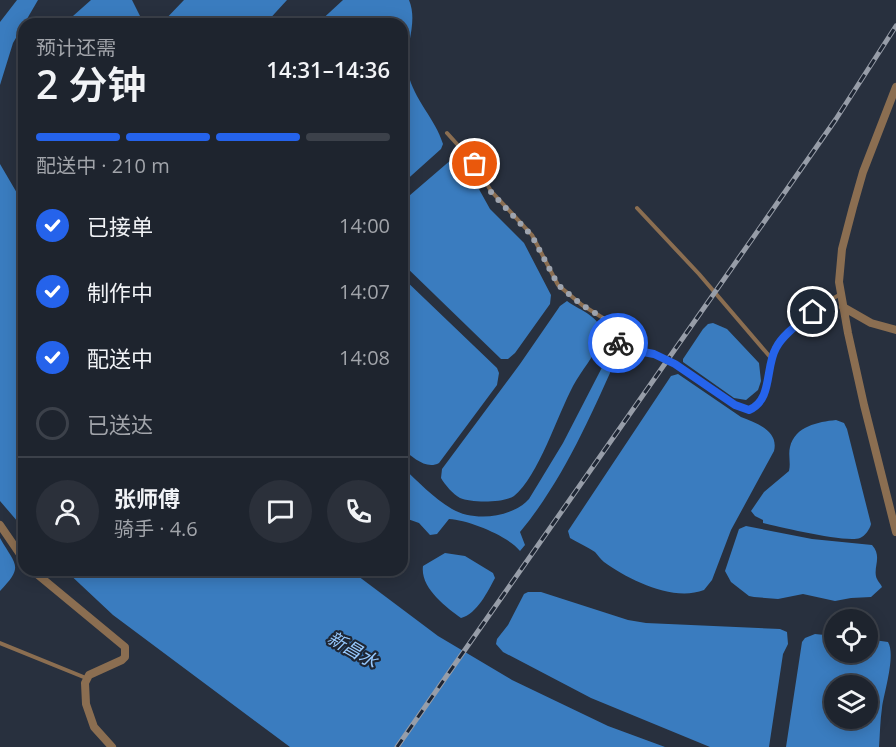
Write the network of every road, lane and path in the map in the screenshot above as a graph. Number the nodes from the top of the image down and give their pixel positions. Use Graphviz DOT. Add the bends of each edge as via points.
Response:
graph roads {
  1 [pos="896,87"];
  2 [pos="447,133"];
  3 [pos="638,208"];
  4 [pos="841,294"];
  5 [pos="843,308"];
  6 [pos="896,330"];
  7 [pos="772,358"];
  8 [pos="0,525"];
  9 [pos="896,532"];
  10 [pos="18,551"];
  11 [pos="39,576"];
  12 [pos="0,643"];
  13 [pos="86,678"];
  14 [pos="112,747"];
  1 -- 4 [label="street" via="850,217 840,267"];
  2 -- 7 [label="lane" via="475,164 490,191 532,236 558,285 603,318 621,346 675,364 735,405 749,410 763,398"];
  3 -- 7 [label="lane"];
  4 -- 5 [label="street"];
  4 -- 7 [label="lane" via="801,322 777,345"];
  5 -- 6 [label="street" via="871,323"];
  5 -- 9 [label="street"];
  8 -- 10 [label="street"];
  11 -- 13 [label="street" via="125,648 122,660"];
  12 -- 13 [label="lane"];
  13 -- 14 [label="street" via="84,694 94,727"];
}
